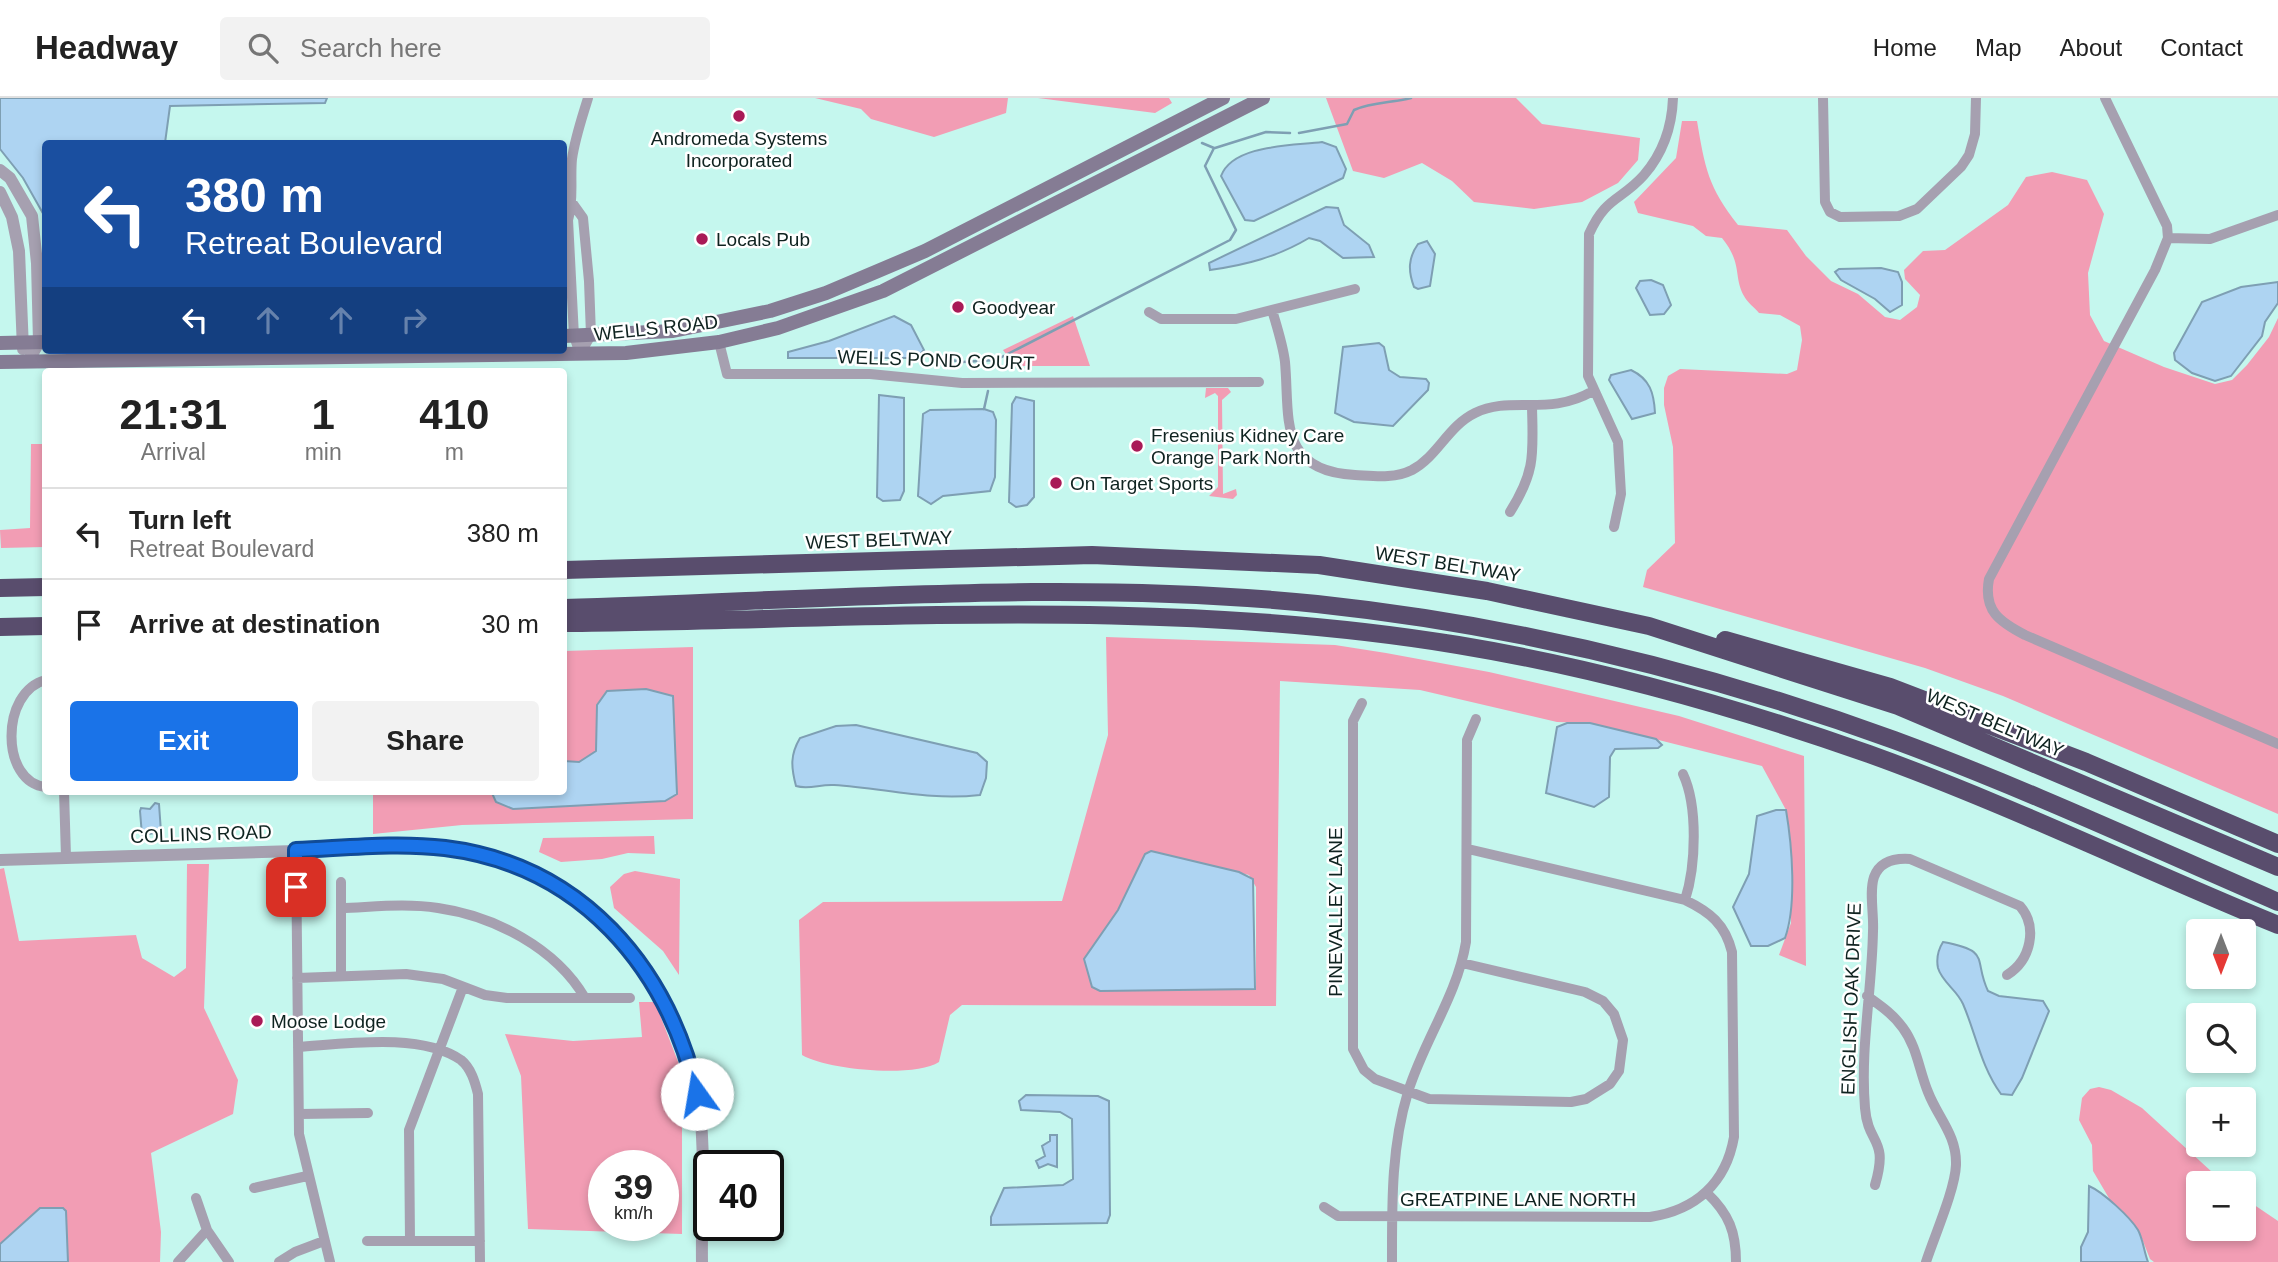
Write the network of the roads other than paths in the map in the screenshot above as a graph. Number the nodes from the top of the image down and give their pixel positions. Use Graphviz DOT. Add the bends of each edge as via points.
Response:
graph roads {
  1 [pos="588,98"];
  2 [pos="1223,98"];
  3 [pos="1263,98"];
  4 [pos="1673,98"];
  5 [pos="1823,98"];
  6 [pos="1976,98"];
  7 [pos="2105,98"];
  8 [pos="0,170"];
  9 [pos="1060,181"];
  10 [pos="0,192"];
  11 [pos="568,205"];
  12 [pos="2278,215"];
  13 [pos="1001,233"];
  14 [pos="2168,238"];
  15 [pos="1355,289"];
  16 [pos="1272,310"];
  17 [pos="1149,312"];
  18 [pos="591,335"];
  19 [pos="569,336"];
  20 [pos="42,342"];
  21 [pos="719,342"];
  22 [pos="0,343"];
  23 [pos="20,343"];
  24 [pos="307,354"];
  25 [pos="580,354"];
  26 [pos="0,362"];
  27 [pos="28,362"];
  28 [pos="1259,382"];
  29 [pos="1593,391"];
  30 [pos="1532,407"];
  31 [pos="1510,512"];
  32 [pos="1614,527"];
  33 [pos="567,570"];
  34 [pos="42,587"];
  35 [pos="0,589"];
  36 [pos="567,608"];
  37 [pos="567,624"];
  38 [pos="42,626"];
  39 [pos="1649,626"];
  40 [pos="0,628"];
  41 [pos="42,681"];
  42 [pos="1362,703"];
  43 [pos="1476,719"];
  44 [pos="2278,744"];
  45 [pos="1683,774"];
  46 [pos="42,787"];
  47 [pos="64,795"];
  48 [pos="2278,844"];
  49 [pos="1468,849"];
  50 [pos="296,850"];
  51 [pos="66,857"];
  52 [pos="0,860"];
  53 [pos="2278,867"];
  54 [pos="341,882"];
  55 [pos="2178,884"];
  56 [pos="1685,900"];
  57 [pos="2278,902"];
  58 [pos="341,908"];
  59 [pos="2278,925"];
  60 [pos="2278,935"];
  61 [pos="1462,963"];
  62 [pos="2007,975"];
  63 [pos="341,976"];
  64 [pos="297,978"];
  65 [pos="463,987"];
  66 [pos="1867,996"];
  67 [pos="585,998"];
  68 [pos="630,998"];
  69 [pos="298,1047"];
  70 [pos="439,1051"];
  71 [pos="1409,1090"];
  72 [pos="368,1113"];
  73 [pos="300,1114"];
  74 [pos="307,1176"];
  75 [pos="1875,1185"];
  76 [pos="254,1188"];
  77 [pos="1707,1193"];
  78 [pos="196,1198"];
  79 [pos="1324,1207"];
  80 [pos="1392,1216"];
  81 [pos="207,1230"];
  82 [pos="324,1241"];
  83 [pos="367,1241"];
  84 [pos="410,1241"];
  85 [pos="480,1241"];
  86 [pos="178,1262"];
  87 [pos="229,1262"];
  88 [pos="279,1262"];
  89 [pos="330,1262"];
  90 [pos="480,1262"];
  91 [pos="702,1262"];
  92 [pos="1392,1262"];
  93 [pos="1736,1262"];
  94 [pos="1926,1262"];
  1 -- 11 [label="street" via="572,160"];
  2 -- 9 [label="main road, WELLS ROAD"];
  3 -- 13 [label="main road, WELLS ROAD"];
  4 -- 29 [label="street" via="1672,120 1659,152 1643,176 1598,214 1588,234 1588,376"];
  5 -- 6 [label="street" via="1825,202 1830,212 1840,217 1905,215 1917,209 1969,155"];
  7 -- 14 [label="street" via="2163,214"];
  8 -- 20 [label="street" via="10,178 32,216"];
  9 -- 13 [label="main road" via="1047,197 1007,218"];
  9 -- 18 [label="main road, WELLS ROAD" via="925,251 826,293 770,311 673,331"];
  10 -- 23 [label="street" via="12,217 19,251"];
  11 -- 18 [label="street" via="583,218"];
  11 -- 19 [label="street" via="573,277"];
  12 -- 14 [label="street" via="2210,239"];
  13 -- 21 [label="main road, WELLS ROAD" via="845,306"];
  14 -- 44 [label="street" via="1989,579 1990,607 2000,622 2017,631"];
  15 -- 16 [label="street"];
  16 -- 17 [label="street" via="1225,320 1161,319"];
  16 -- 30 [label="street" via="1285,361 1288,428 1300,451 1324,470 1381,477 1409,472 1476,412 1499,406"];
  18 -- 19 [label="main road, WELLS ROAD"];
  18 -- 25 [label="street"];
  19 -- 25 [label="street"];
  20 -- 23 [label="main road"];
  20 -- 27 [label="street"];
  21 -- 25 [label="main road, WELLS ROAD"];
  21 -- 28 [label="street, WELLS POND COURT" via="727,374 870,374 962,383"];
  22 -- 23 [label="main road"];
  23 -- 27 [label="street"];
  24 -- 25 [label="main road, WELLS ROAD"];
  24 -- 27 [label="main road, WELLS ROAD"];
  26 -- 27 [label="main road, WELLS ROAD"];
  29 -- 30 [label="street" via="1568,403"];
  29 -- 32 [label="street" via="1618,442 1621,494"];
  30 -- 31 [label="street" via="1532,464 1526,486"];
  33 -- 39 [label="highway, WEST BELTWAY" via="1174,556 1319,565 1381,574 1487,591"];
  34 -- 35 [label="highway"];
  36 -- 57 [label="highway" via="1125,593 1314,604 1454,622 1655,665 1804,709 1986,776"];
  37 -- 55 [label="highway" via="1104,613 1314,626 1460,646 1663,691 1830,741 1976,796"];
  38 -- 40 [label="highway"];
  39 -- 48 [label="highway" via="1749,645 1890,687 2087,762"];
  39 -- 53 [label="highway, WEST BELTWAY" via="1898,706"];
  41 -- 46 [label="street" via="21,688 5,711 1,740 4,755 20,780"];
  42 -- 71 [label="street, PINEVALLEY LANE" via="1353,721 1353,1049 1369,1074"];
  43 -- 49 [label="street" via="1467,740"];
  45 -- 56 [label="street" via="1691,791 1692,868"];
  47 -- 51 [label="street"];
  49 -- 56 [label="street"];
  49 -- 61 [label="street"];
  50 -- 51 [label="street, COLLINS ROAD"];
  50 -- 64 [label="street"];
  50 -- 91 [label="street, COLLINS ROAD" via="414,846 468,852 548,880 613,931 663,999 690,1061 701,1124"];
  51 -- 52 [label="street, COLLINS ROAD"];
  54 -- 58 [label="street"];
  55 -- 59 [label="highway"];
  55 -- 60 [label="highway"];
  56 -- 77 [label="street" via="1705,910 1728,935 1732,952 1734,1137 1724,1172"];
  58 -- 63 [label="street"];
  58 -- 67 [label="street" via="438,908 484,920 524,939 559,964"];
  61 -- 71 [label="street"];
  61 -- 71 [label="street, PINEVALLEY LANE" via="1585,992 1603,1001 1621,1027 1619,1070 1598,1093 1571,1102 1443,1101"];
  62 -- 66 [label="street, ENGLISH OAK DRIVE" via="2018,968 2031,939 2028,915 2020,906 1910,859 1891,860 1875,876 1873,886"];
  63 -- 64 [label="street"];
  63 -- 65 [label="street" via="406,974"];
  64 -- 69 [label="street"];
  65 -- 67 [label="street" via="507,998"];
  65 -- 70 [label="street"];
  66 -- 75 [label="street, ENGLISH OAK DRIVE" via="1865,1110 1882,1161"];
  66 -- 94 [label="street" via="1892,1013 1905,1030 1956,1152 1956,1170"];
  67 -- 68 [label="street"];
  69 -- 70 [label="street" via="398,1043"];
  69 -- 73 [label="street"];
  70 -- 84 [label="street" via="409,1130"];
  70 -- 85 [label="street" via="461,1060 478,1094"];
  71 -- 80 [label="street" via="1395,1141"];
  72 -- 73 [label="street"];
  73 -- 74 [label="street"];
  74 -- 76 [label="street"];
  74 -- 82 [label="street"];
  77 -- 80 [label="street, GREATPINE LANE NORTH" via="1671,1214 1650,1217"];
  77 -- 93 [label="street" via="1728,1216"];
  78 -- 81 [label="street"];
  79 -- 80 [label="street, GREATPINE LANE NORTH" via="1338,1216"];
  80 -- 92 [label="street"];
  81 -- 86 [label="street"];
  81 -- 87 [label="street"];
  82 -- 88 [label="street"];
  82 -- 89 [label="street"];
  83 -- 84 [label="street"];
  84 -- 85 [label="street"];
  85 -- 90 [label="street"];
}
